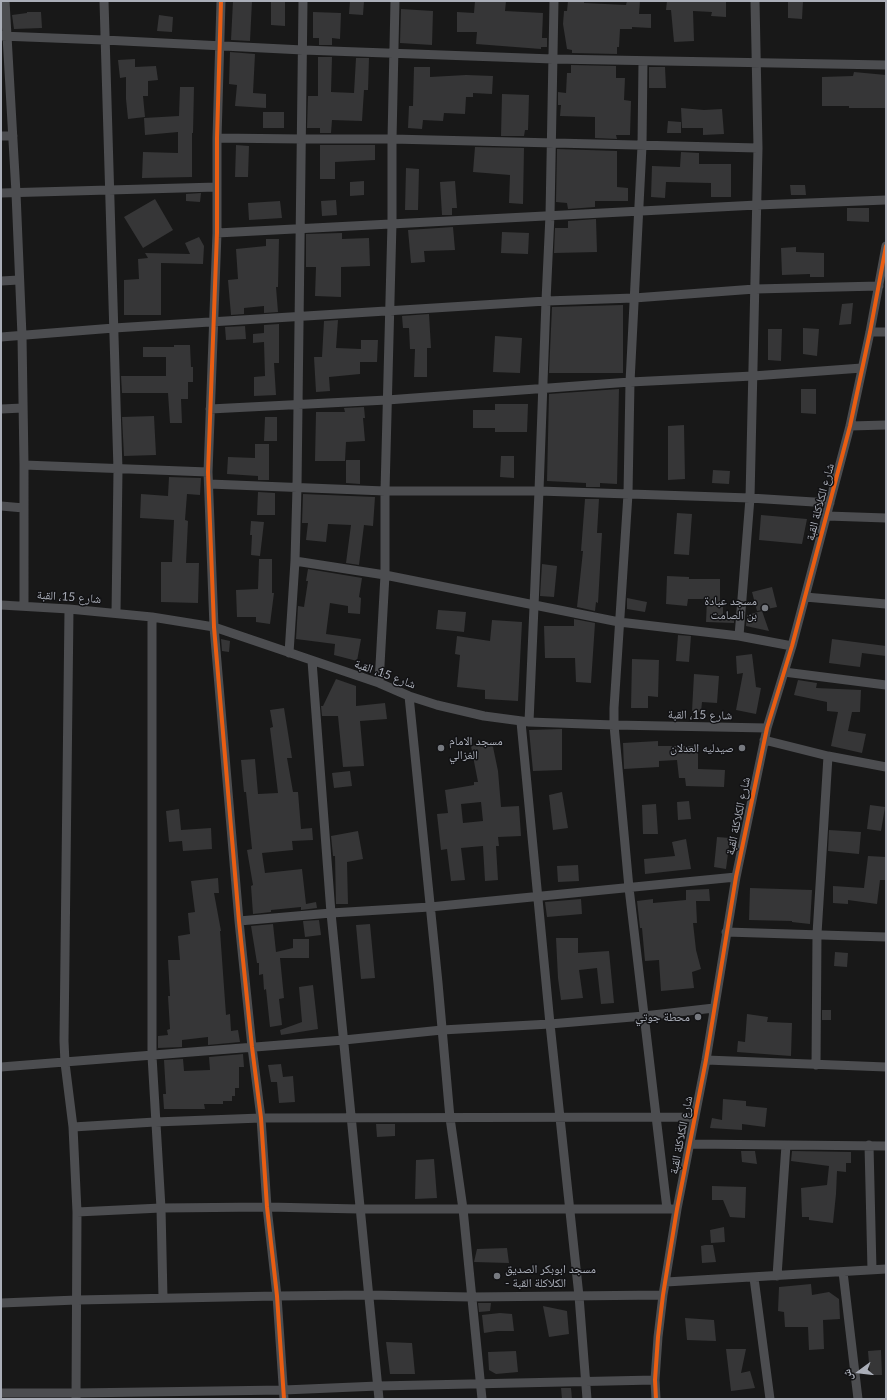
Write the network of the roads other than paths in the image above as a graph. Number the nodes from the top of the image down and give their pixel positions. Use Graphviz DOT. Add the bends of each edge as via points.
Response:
graph roads {
  1 [pos="5,1"];
  2 [pos="104,1"];
  3 [pos="221,1"];
  4 [pos="303,1"];
  5 [pos="395,1"];
  6 [pos="554,1"];
  7 [pos="755,1"];
  8 [pos="4,37"];
  9 [pos="104,40"];
  10 [pos="220,45"];
  11 [pos="303,50"];
  12 [pos="394,53"];
  13 [pos="553,58"];
  14 [pos="642,61"];
  15 [pos="756,63"];
  16 [pos="886,65"];
  17 [pos="1,136"];
  18 [pos="13,136"];
  19 [pos="217,138"];
  20 [pos="302,139"];
  21 [pos="392,139"];
  22 [pos="552,144"];
  23 [pos="642,146"];
  24 [pos="758,148"];
  25 [pos="217,187"];
  26 [pos="110,190"];
  27 [pos="1,193"];
  28 [pos="16,193"];
  29 [pos="886,200"];
  30 [pos="757,205"];
  31 [pos="638,211"];
  32 [pos="550,215"];
  33 [pos="392,223"];
  34 [pos="299,228"];
  35 [pos="217,233"];
  36 [pos="886,246"];
  37 [pos="19,280"];
  38 [pos="1,281"];
  39 [pos="878,286"];
  40 [pos="755,289"];
  41 [pos="634,298"];
  42 [pos="546,301"];
  43 [pos="390,311"];
  44 [pos="298,316"];
  45 [pos="214,322"];
  46 [pos="114,328"];
  47 [pos="870,332"];
  48 [pos="886,332"];
  49 [pos="22,336"];
  50 [pos="1,337"];
  51 [pos="862,368"];
  52 [pos="753,376"];
  53 [pos="630,382"];
  54 [pos="543,388"];
  55 [pos="387,400"];
  56 [pos="298,405"];
  57 [pos="23,408"];
  58 [pos="1,409"];
  59 [pos="210,409"];
  60 [pos="886,425"];
  61 [pos="850,426"];
  62 [pos="24,465"];
  63 [pos="118,470"];
  64 [pos="208,472"];
  65 [pos="208,484"];
  66 [pos="297,487"];
  67 [pos="385,491"];
  68 [pos="539,491"];
  69 [pos="628,494"];
  70 [pos="750,498"];
  71 [pos="830,502"];
  72 [pos="1,506"];
  73 [pos="24,508"];
  74 [pos="827,516"];
  75 [pos="886,518"];
  76 [pos="295,561"];
  77 [pos="385,575"];
  78 [pos="805,597"];
  79 [pos="535,604"];
  80 [pos="886,604"];
  81 [pos="1,605"];
  82 [pos="24,606"];
  83 [pos="69,609"];
  84 [pos="116,613"];
  85 [pos="152,617"];
  86 [pos="619,622"];
  87 [pos="214,627"];
  88 [pos="739,636"];
  89 [pos="792,646"];
  90 [pos="288,652"];
  91 [pos="312,661"];
  92 [pos="784,672"];
  93 [pos="379,684"];
  94 [pos="886,685"];
  95 [pos="409,696"];
  96 [pos="525,722"];
  97 [pos="614,725"];
  98 [pos="767,728"];
  99 [pos="764,740"];
  100 [pos="828,756"];
  101 [pos="886,767"];
  102 [pos="736,877"];
  103 [pos="629,888"];
  104 [pos="539,897"];
  105 [pos="430,907"];
  106 [pos="331,913"];
  107 [pos="239,921"];
  108 [pos="726,932"];
  109 [pos="817,934"];
  110 [pos="886,937"];
  111 [pos="714,1008"];
  112 [pos="644,1016"];
  113 [pos="550,1024"];
  114 [pos="442,1030"];
  115 [pos="344,1040"];
  116 [pos="252,1047"];
  117 [pos="152,1056"];
  118 [pos="706,1060"];
  119 [pos="65,1063"];
  120 [pos="816,1065"];
  121 [pos="1,1067"];
  122 [pos="886,1067"];
  123 [pos="695,1117"];
  124 [pos="260,1118"];
  125 [pos="351,1118"];
  126 [pos="450,1118"];
  127 [pos="561,1118"];
  128 [pos="656,1118"];
  129 [pos="155,1122"];
  130 [pos="73,1127"];
  131 [pos="690,1144"];
  132 [pos="786,1145"];
  133 [pos="869,1145"];
  134 [pos="886,1146"];
  135 [pos="267,1207"];
  136 [pos="161,1208"];
  137 [pos="359,1209"];
  138 [pos="463,1209"];
  139 [pos="667,1209"];
  140 [pos="677,1209"];
  141 [pos="570,1210"];
  142 [pos="77,1212"];
  143 [pos="886,1269"];
  144 [pos="872,1270"];
  145 [pos="843,1272"];
  146 [pos="777,1276"];
  147 [pos="754,1278"];
  148 [pos="666,1282"];
  149 [pos="368,1295"];
  150 [pos="663,1295"];
  151 [pos="277,1296"];
  152 [pos="579,1296"];
  153 [pos="471,1297"];
  154 [pos="163,1298"];
  155 [pos="77,1300"];
  156 [pos="1,1302"];
  157 [pos="655,1380"];
  158 [pos="585,1382"];
  159 [pos="480,1384"];
  160 [pos="378,1386"];
  161 [pos="1,1393"];
  162 [pos="284,1395"];
  163 [pos="76,1396"];
  164 [pos="379,1399"];
  165 [pos="482,1399"];
  166 [pos="587,1399"];
  167 [pos="656,1399"];
  168 [pos="770,1399"];
  169 [pos="858,1399"];
  1 -- 8 [label="street"];
  2 -- 9 [label="street"];
  3 -- 10 [label="street"];
  4 -- 11 [label="street"];
  5 -- 12 [label="street"];
  6 -- 13 [label="street"];
  7 -- 15 [label="street"];
  8 -- 9 [label="street"];
  8 -- 18 [label="street"];
  9 -- 10 [label="street"];
  9 -- 26 [label="street"];
  10 -- 11 [label="street"];
  10 -- 19 [label="street"];
  11 -- 12 [label="street"];
  11 -- 20 [label="street"];
  12 -- 13 [label="street"];
  12 -- 21 [label="street"];
  13 -- 14 [label="street"];
  13 -- 22 [label="street"];
  14 -- 15 [label="street"];
  14 -- 23 [label="street"];
  15 -- 16 [label="street"];
  15 -- 24 [label="street"];
  17 -- 18 [label="street"];
  18 -- 28 [label="street"];
  19 -- 20 [label="street"];
  19 -- 25 [label="street"];
  20 -- 21 [label="street"];
  20 -- 34 [label="street"];
  21 -- 22 [label="street"];
  21 -- 33 [label="street"];
  22 -- 23 [label="street"];
  22 -- 32 [label="street"];
  23 -- 24 [label="street"];
  23 -- 31 [label="street"];
  24 -- 30 [label="street"];
  25 -- 26 [label="street"];
  25 -- 35 [label="street"];
  26 -- 28 [label="street"];
  26 -- 46 [label="street"];
  27 -- 28 [label="street"];
  28 -- 37 [label="street"];
  29 -- 30 [label="street"];
  30 -- 31 [label="street"];
  30 -- 40 [label="street"];
  31 -- 32 [label="street"];
  31 -- 41 [label="street"];
  32 -- 33 [label="street"];
  32 -- 42 [label="street"];
  33 -- 34 [label="street"];
  33 -- 43 [label="street"];
  34 -- 35 [label="street"];
  34 -- 44 [label="street"];
  35 -- 45 [label="street"];
  36 -- 39 [label="street, شارع الكلاكلة القبة"];
  37 -- 38 [label="street"];
  37 -- 49 [label="street"];
  39 -- 40 [label="street"];
  39 -- 47 [label="street, شارع الكلاكلة القبة"];
  40 -- 41 [label="street"];
  40 -- 52 [label="street"];
  41 -- 42 [label="street"];
  41 -- 53 [label="street"];
  42 -- 43 [label="street"];
  42 -- 54 [label="street"];
  43 -- 44 [label="street"];
  43 -- 55 [label="street"];
  44 -- 45 [label="street"];
  44 -- 56 [label="street"];
  45 -- 46 [label="street"];
  45 -- 59 [label="street"];
  46 -- 49 [label="street"];
  46 -- 63 [label="street"];
  47 -- 48 [label="street"];
  47 -- 51 [label="street, شارع الكلاكلة القبة"];
  49 -- 50 [label="street"];
  49 -- 57 [label="street"];
  51 -- 52 [label="street"];
  51 -- 61 [label="street, شارع الكلاكلة القبة"];
  52 -- 53 [label="street"];
  52 -- 70 [label="street"];
  53 -- 54 [label="street"];
  53 -- 69 [label="street"];
  54 -- 55 [label="street"];
  54 -- 68 [label="street"];
  55 -- 56 [label="street"];
  55 -- 67 [label="street"];
  56 -- 59 [label="street"];
  56 -- 66 [label="street"];
  57 -- 58 [label="street"];
  57 -- 62 [label="street"];
  59 -- 64 [label="street"];
  60 -- 61 [label="street"];
  61 -- 71 [label="street, شارع الكلاكلة القبة"];
  62 -- 63 [label="street"];
  62 -- 73 [label="street"];
  63 -- 64 [label="street"];
  63 -- 84 [label="street"];
  64 -- 65 [label="street"];
  65 -- 66 [label="street"];
  65 -- 87 [label="street"];
  66 -- 67 [label="street"];
  66 -- 76 [label="street"];
  67 -- 68 [label="street"];
  67 -- 77 [label="street"];
  68 -- 69 [label="street"];
  68 -- 79 [label="street"];
  69 -- 70 [label="street"];
  69 -- 86 [label="street"];
  70 -- 71 [label="street"];
  70 -- 88 [label="street"];
  71 -- 74 [label="street, شارع الكلاكلة القبة"];
  72 -- 73 [label="street"];
  73 -- 82 [label="street"];
  74 -- 75 [label="street"];
  74 -- 78 [label="street, شارع الكلاكلة القبة"];
  76 -- 77 [label="street"];
  76 -- 90 [label="street"];
  77 -- 79 [label="street"];
  77 -- 93 [label="street"];
  78 -- 80 [label="street"];
  78 -- 89 [label="street, شارع الكلاكلة القبة"];
  79 -- 86 [label="street"];
  79 -- 96 [label="street"];
  81 -- 82 [label="street, شارع 15، القبة"];
  82 -- 83 [label="street, شارع 15، القبة"];
  83 -- 84 [label="street, شارع 15، القبة"];
  83 -- 119 [label="street"];
  84 -- 85 [label="street, شارع 15، القبة"];
  85 -- 87 [label="street, شارع 15، القبة"];
  85 -- 117 [label="street"];
  86 -- 88 [label="street"];
  86 -- 97 [label="street"];
  87 -- 90 [label="street, شارع 15، القبة"];
  87 -- 107 [label="street"];
  88 -- 89 [label="street"];
  89 -- 92 [label="street, شارع الكلاكلة القبة"];
  90 -- 91 [label="street, شارع 15، القبة"];
  91 -- 93 [label="street, شارع 15، القبة"];
  91 -- 106 [label="street"];
  92 -- 94 [label="street"];
  92 -- 98 [label="street, شارع الكلاكلة القبة"];
  93 -- 95 [label="street, شارع 15، القبة"];
  95 -- 96 [label="street, شارع 15، القبة" via="484,716"];
  95 -- 105 [label="street"];
  96 -- 97 [label="street, شارع 15، القبة"];
  96 -- 104 [label="street"];
  97 -- 98 [label="street, شارع 15، القبة"];
  97 -- 103 [label="street"];
  98 -- 99 [label="street, شارع الكلاكلة القبة"];
  99 -- 100 [label="street"];
  99 -- 102 [label="street, شارع الكلاكلة القبة"];
  100 -- 101 [label="street"];
  100 -- 109 [label="street"];
  102 -- 103 [label="street"];
  102 -- 108 [label="street, شارع الكلاكلة القبة"];
  103 -- 104 [label="street"];
  103 -- 112 [label="street"];
  104 -- 105 [label="street"];
  104 -- 113 [label="street"];
  105 -- 106 [label="street"];
  105 -- 114 [label="street"];
  106 -- 107 [label="street"];
  106 -- 115 [label="street"];
  107 -- 116 [label="street"];
  108 -- 109 [label="street"];
  108 -- 111 [label="street, شارع الكلاكلة القبة"];
  109 -- 110 [label="street"];
  109 -- 120 [label="street"];
  111 -- 112 [label="street"];
  111 -- 118 [label="street, شارع الكلاكلة القبة"];
  112 -- 113 [label="street"];
  112 -- 128 [label="street"];
  113 -- 114 [label="street"];
  113 -- 127 [label="street"];
  114 -- 115 [label="street"];
  114 -- 126 [label="street"];
  115 -- 116 [label="street"];
  115 -- 125 [label="street"];
  116 -- 117 [label="street"];
  116 -- 124 [label="street"];
  117 -- 119 [label="street"];
  117 -- 129 [label="street"];
  118 -- 120 [label="street"];
  118 -- 123 [label="street, شارع الكلاكلة القبة"];
  119 -- 121 [label="street"];
  119 -- 130 [label="street"];
  120 -- 122 [label="street"];
  123 -- 128 [label="street"];
  123 -- 131 [label="street, شارع الكلاكلة القبة"];
  124 -- 125 [label="street"];
  124 -- 129 [label="street"];
  124 -- 135 [label="street"];
  125 -- 126 [label="street"];
  125 -- 137 [label="street"];
  126 -- 127 [label="street"];
  126 -- 138 [label="street"];
  127 -- 128 [label="street"];
  127 -- 141 [label="street"];
  128 -- 139 [label="street"];
  129 -- 130 [label="street"];
  129 -- 136 [label="street"];
  130 -- 142 [label="street"];
  131 -- 132 [label="street"];
  131 -- 140 [label="street, شارع الكلاكلة القبة"];
  132 -- 133 [label="street"];
  132 -- 146 [label="street"];
  133 -- 134 [label="street"];
  133 -- 144 [label="street"];
  135 -- 136 [label="street"];
  135 -- 137 [label="street"];
  135 -- 151 [label="street"];
  136 -- 142 [label="street"];
  136 -- 154 [label="street"];
  137 -- 138 [label="street"];
  137 -- 149 [label="street"];
  138 -- 141 [label="street"];
  138 -- 153 [label="street"];
  139 -- 140 [label="street"];
  139 -- 141 [label="street"];
  140 -- 148 [label="street, شارع الكلاكلة القبة"];
  141 -- 152 [label="street"];
  142 -- 155 [label="street"];
  143 -- 144 [label="street"];
  144 -- 145 [label="street"];
  145 -- 146 [label="street"];
  145 -- 169 [label="street"];
  146 -- 147 [label="street"];
  147 -- 148 [label="street"];
  147 -- 168 [label="street"];
  148 -- 150 [label="street, شارع الكلاكلة القبة"];
  149 -- 151 [label="street"];
  149 -- 153 [label="street"];
  149 -- 160 [label="street"];
  150 -- 152 [label="street"];
  150 -- 157 [label="street, شارع الكلاكلة القبة"];
  151 -- 154 [label="street"];
  151 -- 162 [label="street"];
  152 -- 153 [label="street"];
  152 -- 158 [label="street"];
  153 -- 159 [label="street"];
  154 -- 155 [label="street"];
  155 -- 156 [label="street"];
  155 -- 163 [label="street"];
  157 -- 158 [label="street"];
  157 -- 167 [label="street, شارع الكلاكلة القبة"];
  158 -- 159 [label="street"];
  158 -- 166 [label="street"];
  159 -- 160 [label="street"];
  159 -- 165 [label="street"];
  160 -- 162 [label="street"];
  160 -- 164 [label="street"];
  161 -- 163 [label="street"];
  162 -- 163 [label="street"];
}
